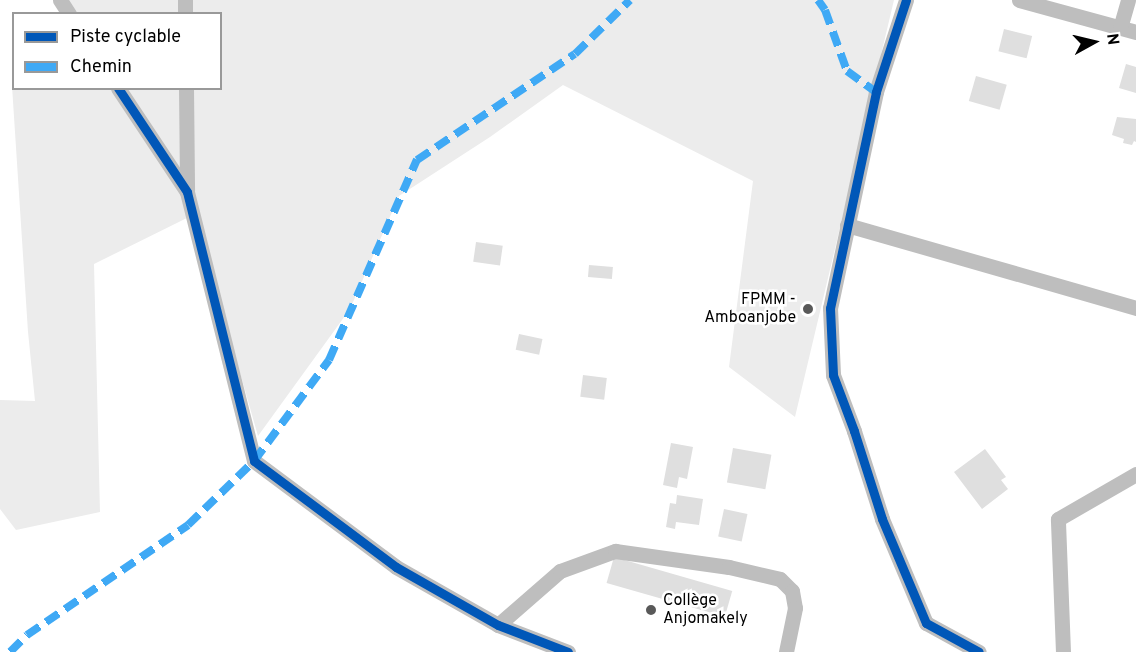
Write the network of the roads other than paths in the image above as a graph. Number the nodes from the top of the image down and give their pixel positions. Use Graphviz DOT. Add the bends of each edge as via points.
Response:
graph roads {
  1 [pos="906,0"];
  2 [pos="1019,0"];
  3 [pos="1128,0"];
  4 [pos="1120,28"];
  5 [pos="1136,32"];
  6 [pos="119,90"];
  7 [pos="186,90"];
  8 [pos="187,192"];
  9 [pos="847,225"];
  10 [pos="1136,308"];
  11 [pos="1136,474"];
  12 [pos="498,625"];
  13 [pos="568,652"];
  14 [pos="786,652"];
  15 [pos="979,652"];
  16 [pos="1064,652"];
  1 -- 9 [label="street" via="876,92"];
  2 -- 4 [label="street"];
  3 -- 4 [label="street"];
  4 -- 5 [label="street"];
  6 -- 8 [label="street"];
  7 -- 8 [label="street"];
  8 -- 12 [label="street" via="254,461 396,567"];
  9 -- 10 [label="street"];
  9 -- 15 [label="street" via="830,308 833,375 882,519 926,623"];
  11 -- 16 [label="street" via="1058,519"];
  12 -- 13 [label="street"];
  12 -- 14 [label="street" via="560,572 615,551 729,567 780,579 792,591 795,608"];
}
